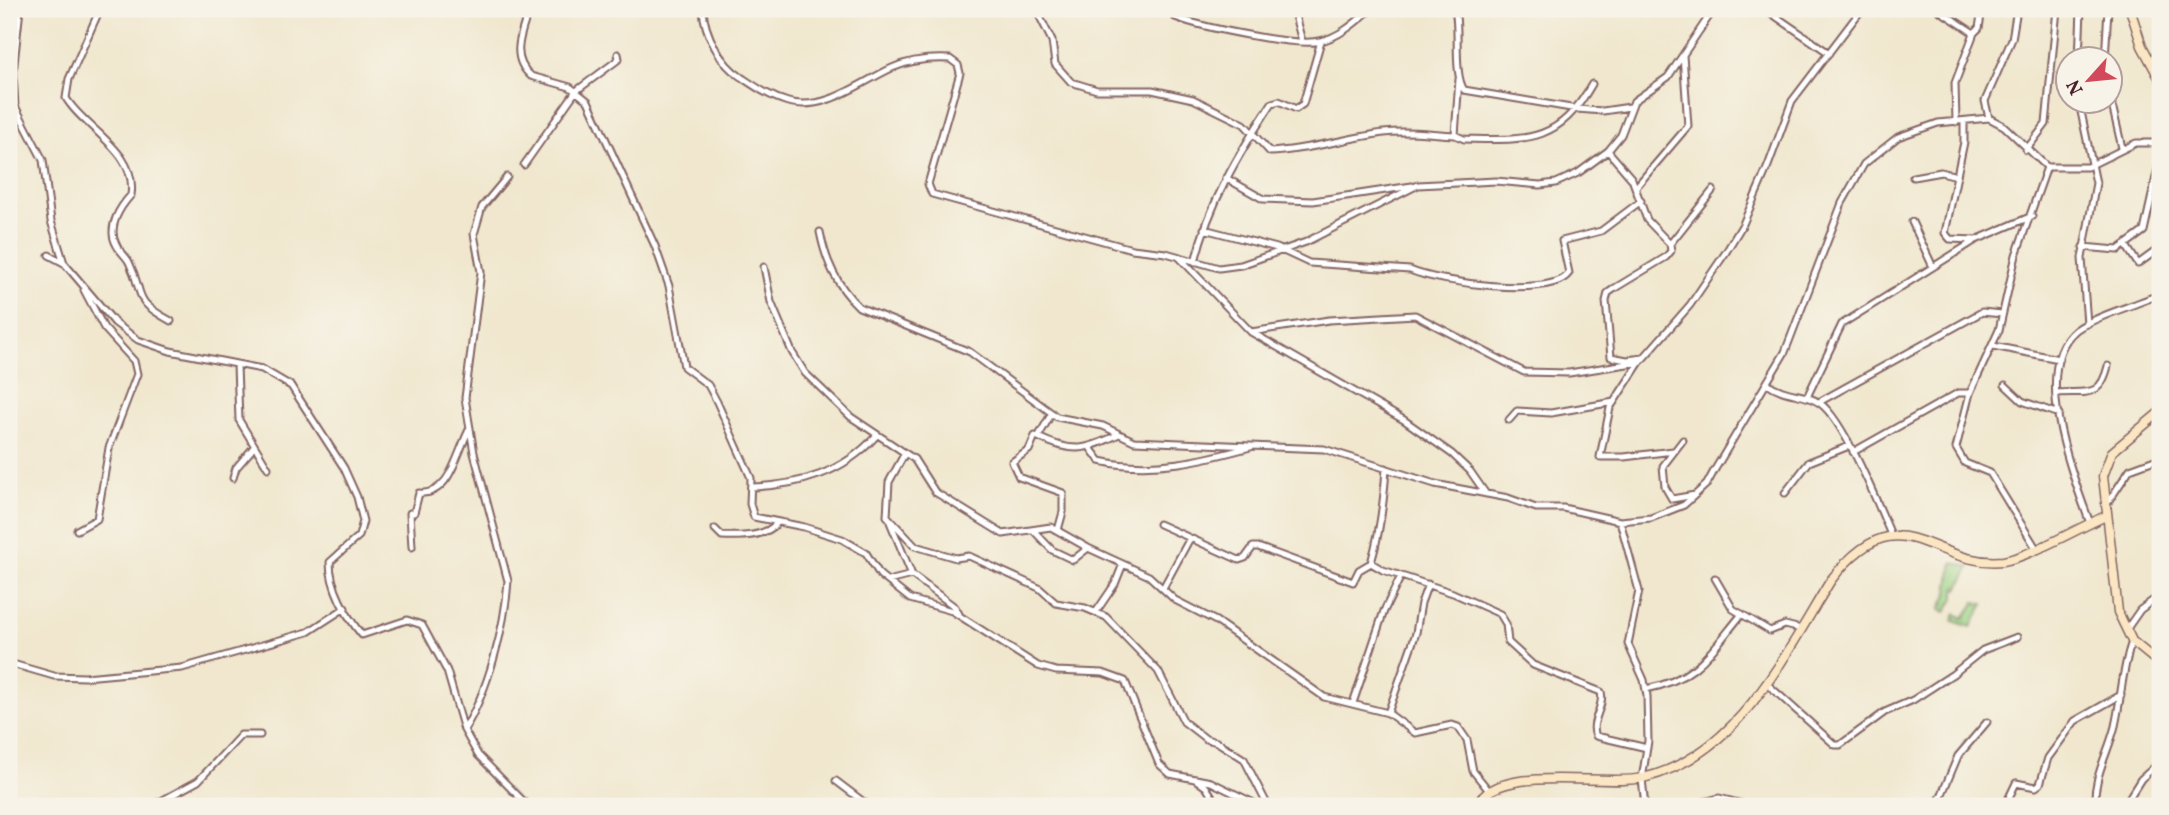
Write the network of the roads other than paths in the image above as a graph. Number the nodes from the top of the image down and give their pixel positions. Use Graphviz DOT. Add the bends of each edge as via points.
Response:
graph roads {
  1 [pos="20,9"];
  2 [pos="100,9"];
  3 [pos="441,9"];
  4 [pos="490,9"];
  5 [pos="529,9"];
  6 [pos="703,9"];
  7 [pos="1036,9"];
  8 [pos="1173,9"];
  9 [pos="1293,9"];
  10 [pos="1371,9"];
  11 [pos="1455,9"];
  12 [pos="1714,9"];
  13 [pos="1765,9"];
  14 [pos="1862,9"];
  15 [pos="1937,9"];
  16 [pos="1982,9"];
  17 [pos="2017,9"];
  18 [pos="2057,9"];
  19 [pos="2081,9"];
  20 [pos="2108,9"];
  21 [pos="2130,9"];
  22 [pos="1974,33"];
  23 [pos="1302,41"];
  24 [pos="1321,41"];
  25 [pos="2079,46"];
  26 [pos="2106,46"];
  27 [pos="1829,53"];
  28 [pos="618,54"];
  29 [pos="1683,55"];
  30 [pos="1459,79"];
  31 [pos="2160,79"];
  32 [pos="1591,83"];
  33 [pos="576,91"];
  34 [pos="1630,107"];
  35 [pos="1577,110"];
  36 [pos="2081,116"];
  37 [pos="2114,116"];
  38 [pos="1989,118"];
  39 [pos="1964,121"];
  40 [pos="1956,122"];
  41 [pos="1252,133"];
  42 [pos="1455,135"];
  43 [pos="2160,143"];
  44 [pos="2122,148"];
  45 [pos="2026,150"];
  46 [pos="1608,151"];
  47 [pos="2160,159"];
  48 [pos="524,165"];
  49 [pos="2095,166"];
  50 [pos="2047,167"];
  51 [pos="1957,176"];
  52 [pos="507,177"];
  53 [pos="1913,177"];
  54 [pos="1226,178"];
  55 [pos="1416,186"];
  56 [pos="1636,187"];
  57 [pos="1713,190"];
  58 [pos="1640,201"];
  59 [pos="2032,216"];
  60 [pos="1912,222"];
  61 [pos="1203,229"];
  62 [pos="820,232"];
  63 [pos="1976,240"];
  64 [pos="1670,244"];
  65 [pos="2083,247"];
  66 [pos="2127,247"];
  67 [pos="2160,248"];
  68 [pos="1282,251"];
  69 [pos="49,256"];
  70 [pos="1179,257"];
  71 [pos="1195,262"];
  72 [pos="64,263"];
  73 [pos="764,267"];
  74 [pos="1933,267"];
  75 [pos="83,288"];
  76 [pos="2160,294"];
  77 [pos="2002,314"];
  78 [pos="171,321"];
  79 [pos="2087,324"];
  80 [pos="1251,332"];
  81 [pos="1993,346"];
  82 [pos="2059,359"];
  83 [pos="1642,360"];
  84 [pos="237,365"];
  85 [pos="2108,366"];
  86 [pos="1767,383"];
  87 [pos="2005,384"];
  88 [pos="1970,393"];
  89 [pos="2057,393"];
  90 [pos="1807,397"];
  91 [pos="1614,402"];
  92 [pos="1819,402"];
  93 [pos="2160,412"];
  94 [pos="1052,413"];
  95 [pos="2059,414"];
  96 [pos="1509,420"];
  97 [pos="470,428"];
  98 [pos="1119,434"];
  99 [pos="876,436"];
  100 [pos="1038,437"];
  101 [pos="1683,440"];
  102 [pos="1261,445"];
  103 [pos="254,447"];
  104 [pos="1091,449"];
  105 [pos="1851,449"];
  106 [pos="1672,451"];
  107 [pos="905,453"];
  108 [pos="2160,458"];
  109 [pos="268,468"];
  110 [pos="1387,468"];
  111 [pos="233,478"];
  112 [pos="752,487"];
  113 [pos="1785,493"];
  114 [pos="1486,494"];
  115 [pos="1698,494"];
  116 [pos="2106,512"];
  117 [pos="887,516"];
  118 [pos="1620,521"];
  119 [pos="778,522"];
  120 [pos="2090,523"];
  121 [pos="1159,524"];
  122 [pos="715,529"];
  123 [pos="77,530"];
  124 [pos="1058,530"];
  125 [pos="1034,531"];
  126 [pos="1892,537"];
  127 [pos="1189,540"];
  128 [pos="412,547"];
  129 [pos="1088,548"];
  130 [pos="2036,548"];
  131 [pos="1371,563"];
  132 [pos="1123,564"];
  133 [pos="912,575"];
  134 [pos="1401,576"];
  135 [pos="1715,578"];
  136 [pos="888,581"];
  137 [pos="1427,584"];
  138 [pos="1163,588"];
  139 [pos="2160,595"];
  140 [pos="345,608"];
  141 [pos="1096,612"];
  142 [pos="1742,614"];
  143 [pos="961,617"];
  144 [pos="1801,629"];
  145 [pos="2126,630"];
  146 [pos="2017,637"];
  147 [pos="2133,640"];
  148 [pos="9,663"];
  149 [pos="2160,664"];
  150 [pos="1766,683"];
  151 [pos="1646,689"];
  152 [pos="2120,695"];
  153 [pos="1353,703"];
  154 [pos="1388,713"];
  155 [pos="1987,722"];
  156 [pos="464,730"];
  157 [pos="260,735"];
  158 [pos="1647,748"];
  159 [pos="2160,762"];
  160 [pos="1195,779"];
  161 [pos="1642,779"];
  162 [pos="836,781"];
  163 [pos="1490,793"];
  164 [pos="152,806"];
  165 [pos="528,806"];
  166 [pos="869,806"];
  167 [pos="1218,806"];
  168 [pos="1260,806"];
  169 [pos="1268,806"];
  170 [pos="1477,806"];
  171 [pos="1645,806"];
  172 [pos="1688,806"];
  173 [pos="1751,806"];
  174 [pos="1937,806"];
  175 [pos="2005,806"];
  176 [pos="2095,806"];
  177 [pos="2124,806"];
  1 -- 72 [label="street" via="13,73 15,106 43,160 51,221"];
  2 -- 78 [label="street" via="69,79 66,98 110,143 128,172 131,195 117,216 115,242 128,260 140,301"];
  3 -- 4 [label="street"];
  5 -- 33 [label="street" via="518,50 526,72"];
  6 -- 70 [label="street" via="725,66 771,96 791,103 835,97 895,66 950,59 960,74 928,184 932,194"];
  7 -- 41 [label="street" via="1052,41 1055,64 1071,82 1097,90 1152,90 1193,99 1244,124"];
  8 -- 23 [label="street" via="1175,17 1194,23"];
  9 -- 23 [label="street"];
  10 -- 24 [label="street"];
  11 -- 30 [label="street"];
  12 -- 29 [label="street"];
  13 -- 27 [label="street"];
  14 -- 27 [label="street"];
  15 -- 22 [label="street"];
  16 -- 22 [label="street"];
  17 -- 38 [label="street" via="2012,39 1985,101"];
  18 -- 45 [label="street" via="2046,124"];
  19 -- 25 [label="street"];
  20 -- 26 [label="street"];
  21 -- 31 [label="main road" via="2142,47"];
  22 -- 40 [label="street" via="1955,83"];
  23 -- 24 [label="street"];
  24 -- 41 [label="street" via="1303,104 1296,109 1276,100"];
  27 -- 83 [label="street" via="1792,101 1743,224 1690,305"];
  28 -- 33 [label="street" via="619,59"];
  29 -- 34 [label="street" via="1668,77"];
  29 -- 56 [label="street" via="1688,126"];
  30 -- 35 [label="street" via="1469,92"];
  30 -- 42 [label="street"];
  32 -- 35 [label="street"];
  33 -- 48 [label="street"];
  33 -- 112 [label="street" via="588,101 658,256 669,286 684,367 708,385"];
  34 -- 35 [label="street"];
  34 -- 46 [label="street" via="1621,135"];
  35 -- 42 [label="street" via="1549,131 1526,139"];
  36 -- 49 [label="street"];
  37 -- 44 [label="street"];
  38 -- 39 [label="street"];
  38 -- 45 [label="street" via="2004,126"];
  39 -- 40 [label="street"];
  39 -- 51 [label="street"];
  40 -- 86 [label="street" via="1938,123 1898,137 1864,164 1842,203 1785,352"];
  41 -- 42 [label="street" via="1270,152 1382,133"];
  41 -- 54 [label="street"];
  43 -- 44 [label="street"];
  44 -- 49 [label="street"];
  45 -- 50 [label="street"];
  46 -- 55 [label="street" via="1556,183"];
  46 -- 56 [label="street"];
  47 -- 66 [label="street" via="2144,231"];
  49 -- 50 [label="street"];
  49 -- 65 [label="street" via="2095,196"];
  50 -- 59 [label="street"];
  51 -- 53 [label="street" via="1941,172"];
  51 -- 63 [label="street" via="1945,233 1950,239"];
  52 -- 97 [label="street" via="482,207 474,233 481,272 465,398"];
  54 -- 55 [label="street" via="1264,199 1313,201"];
  54 -- 61 [label="street"];
  55 -- 68 [label="street" via="1344,225"];
  56 -- 58 [label="street"];
  57 -- 64 [label="street"];
  58 -- 64 [label="street" via="1647,220"];
  58 -- 68 [label="street" via="1601,231 1562,241 1569,274 1538,288 1410,270 1309,263"];
  59 -- 63 [label="street"];
  59 -- 77 [label="street" via="2016,255"];
  60 -- 74 [label="street"];
  61 -- 68 [label="street"];
  61 -- 71 [label="street"];
  62 -- 94 [label="street" via="830,268 859,307 970,352"];
  63 -- 74 [label="street"];
  64 -- 83 [label="street" via="1666,257 1608,293 1606,301 1611,357"];
  65 -- 66 [label="street" via="2111,252"];
  65 -- 79 [label="street"];
  66 -- 67 [label="street" via="2138,264"];
  68 -- 71 [label="street" via="1225,267"];
  69 -- 72 [label="street"];
  70 -- 71 [label="street"];
  70 -- 80 [label="street"];
  72 -- 75 [label="street"];
  73 -- 99 [label="street" via="771,302 805,373"];
  74 -- 90 [label="street" via="1842,324"];
  75 -- 123 [label="street" via="104,328 134,360 137,374 109,448 97,519"];
  75 -- 140 [label="street" via="138,340 262,369 280,376 303,400 344,468 363,521 359,536 330,562 331,582"];
  76 -- 79 [label="street"];
  77 -- 81 [label="street"];
  77 -- 92 [label="street" via="1982,312"];
  79 -- 82 [label="street" via="2066,340"];
  80 -- 83 [label="street" via="1329,320 1415,315 1524,372 1570,373"];
  80 -- 114 [label="street" via="1404,420 1452,454"];
  81 -- 82 [label="street"];
  81 -- 88 [label="street"];
  82 -- 89 [label="street"];
  83 -- 91 [label="street"];
  84 -- 103 [label="street" via="239,420"];
  85 -- 89 [label="street" via="2104,384 2097,389"];
  86 -- 90 [label="street" via="1784,394"];
  86 -- 115 [label="street"];
  87 -- 95 [label="street" via="2022,401"];
  88 -- 105 [label="street" via="1958,393"];
  88 -- 130 [label="street" via="1956,452 1965,463 1990,473"];
  89 -- 95 [label="street"];
  90 -- 92 [label="street"];
  91 -- 96 [label="street" via="1551,413 1517,411"];
  91 -- 106 [label="street" via="1600,457"];
  92 -- 105 [label="street"];
  93 -- 116 [label="main road" via="2112,452 2103,476"];
  94 -- 98 [label="street"];
  94 -- 100 [label="street"];
  95 -- 120 [label="street" via="2066,459"];
  97 -- 128 [label="street" via="440,488 432,494 419,493 414,513 410,513"];
  97 -- 156 [label="street" via="508,581 507,603 486,686"];
  98 -- 102 [label="street" via="1153,444"];
  98 -- 104 [label="street"];
  99 -- 107 [label="street"];
  99 -- 112 [label="street" via="851,459 813,479"];
  100 -- 104 [label="street" via="1063,447"];
  100 -- 124 [label="street" via="1012,462 1019,477 1063,493"];
  101 -- 106 [label="street"];
  102 -- 104 [label="street" via="1204,461 1126,467 1100,461"];
  102 -- 110 [label="street" via="1324,449"];
  103 -- 109 [label="street"];
  103 -- 111 [label="street"];
  105 -- 113 [label="street" via="1809,462"];
  105 -- 126 [label="street"];
  106 -- 115 [label="street" via="1663,466 1668,495 1676,499"];
  107 -- 117 [label="street" via="889,482"];
  107 -- 125 [label="street" via="935,492 993,530 1010,536"];
  108 -- 116 [label="street" via="2130,468"];
  110 -- 114 [label="street"];
  110 -- 131 [label="street" via="1384,510"];
  112 -- 119 [label="street" via="754,517"];
  114 -- 118 [label="street" via="1535,508 1563,508"];
  115 -- 118 [label="street" via="1651,518"];
  116 -- 120 [label="main road"];
  116 -- 145 [label="main road" via="2118,612"];
  117 -- 133 [label="street"];
  117 -- 141 [label="street" via="915,546 976,559 1039,588 1056,603"];
  118 -- 151 [label="street" via="1639,591 1629,649"];
  119 -- 122 [label="street" via="771,530 744,536 722,536"];
  119 -- 136 [label="street" via="842,539 866,553"];
  120 -- 130 [label="main road"];
  121 -- 127 [label="street"];
  124 -- 125 [label="street"];
  124 -- 129 [label="street"];
  125 -- 129 [label="street" via="1052,550 1073,561"];
  126 -- 130 [label="main road" via="1924,539 1967,557 2000,561"];
  126 -- 144 [label="main road" via="1870,543 1845,562"];
  127 -- 131 [label="street" via="1239,560 1258,547 1353,582 1359,570"];
  127 -- 138 [label="street"];
  129 -- 132 [label="street"];
  131 -- 134 [label="street"];
  132 -- 138 [label="street"];
  132 -- 141 [label="street"];
  133 -- 136 [label="street"];
  133 -- 143 [label="street" via="955,607"];
  134 -- 137 [label="street"];
  134 -- 153 [label="street" via="1384,611"];
  135 -- 142 [label="street" via="1733,609"];
  136 -- 143 [label="street" via="919,604"];
  137 -- 154 [label="street" via="1416,633"];
  137 -- 158 [label="street" via="1500,614 1508,642 1533,665 1601,692 1593,730 1596,736"];
  138 -- 153 [label="street" via="1307,687 1338,703"];
  139 -- 145 [label="street" via="2140,610"];
  140 -- 148 [label="street" via="308,632 182,668 85,677 54,676"];
  140 -- 156 [label="street" via="362,635 407,620 422,625 447,671"];
  141 -- 169 [label="street" via="1124,632 1158,671 1192,730 1244,759"];
  142 -- 144 [label="street" via="1770,631 1785,625"];
  142 -- 151 [label="street" via="1684,678"];
  143 -- 160 [label="street" via="1038,666 1103,673 1125,681 1159,764 1178,778"];
  144 -- 150 [label="main road"];
  145 -- 147 [label="main road"];
  146 -- 150 [label="street" via="1983,650 1913,700 1885,712 1835,746"];
  147 -- 149 [label="main road"];
  147 -- 152 [label="street" via="2122,671"];
  150 -- 161 [label="main road" via="1713,744 1670,770"];
  151 -- 158 [label="street"];
  152 -- 175 [label="street" via="2075,721 2048,758 2040,784 2016,783"];
  152 -- 176 [label="street" via="2098,774"];
  153 -- 154 [label="street"];
  154 -- 163 [label="street" via="1415,733 1458,727 1467,740 1473,771"];
  155 -- 174 [label="street" via="1958,756"];
  156 -- 165 [label="street" via="478,755"];
  157 -- 164 [label="street" via="241,735 198,782"];
  158 -- 161 [label="street"];
  159 -- 177 [label="street" via="2141,779"];
  160 -- 167 [label="street" via="1209,790"];
  160 -- 168 [label="street"];
  161 -- 163 [label="main road" via="1539,779"];
  161 -- 171 [label="street"];
  162 -- 166 [label="street"];
  163 -- 170 [label="main road"];
  172 -- 173 [label="street" via="1719,798"];
}
